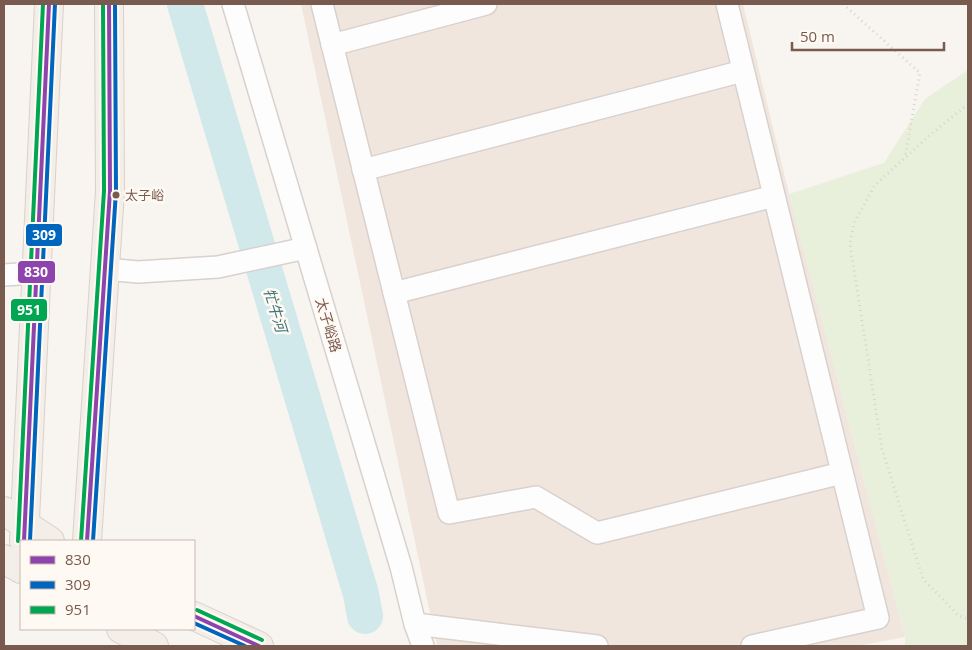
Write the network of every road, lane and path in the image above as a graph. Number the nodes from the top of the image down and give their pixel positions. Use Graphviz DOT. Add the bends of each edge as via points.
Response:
graph roads {
  1 [pos="49,4"];
  2 [pos="109,4"];
  3 [pos="233,4"];
  4 [pos="322,4"];
  5 [pos="486,4"];
  6 [pos="727,4"];
  7 [pos="843,4"];
  8 [pos="332,45"];
  9 [pos="743,71"];
  10 [pos="968,104"];
  11 [pos="905,158"];
  12 [pos="363,170"];
  13 [pos="774,196"];
  14 [pos="305,248"];
  15 [pos="105,269"];
  16 [pos="36,273"];
  17 [pos="4,275"];
  18 [pos="394,293"];
  19 [pos="842,473"];
  20 [pos="18,525"];
  21 [pos="48,540"];
  22 [pos="87,540"];
  23 [pos="4,559"];
  24 [pos="20,569"];
  25 [pos="195,616"];
  26 [pos="968,620"];
  27 [pos="415,624"];
  28 [pos="123,630"];
  29 [pos="154,646"];
  30 [pos="259,646"];
  31 [pos="423,646"];
  32 [pos="597,646"];
  33 [pos="752,646"];
  1 -- 16 [label="main road"];
  2 -- 15 [label="main road" via="110,191"];
  3 -- 14 [label="street, 太子峪路"];
  4 -- 8 [label="street"];
  5 -- 8 [label="street"];
  6 -- 9 [label="street"];
  7 -- 11 [label="path" via="920,73"];
  8 -- 12 [label="street"];
  9 -- 12 [label="street"];
  9 -- 13 [label="street"];
  10 -- 11 [label="path"];
  11 -- 26 [label="path" via="875,185 854,224 850,244 882,449 924,579 959,616"];
  12 -- 18 [label="street"];
  13 -- 18 [label="street"];
  13 -- 19 [label="street"];
  14 -- 15 [label="street" via="218,267 138,272"];
  14 -- 27 [label="street, 太子峪路" via="401,567"];
  15 -- 22 [label="main road"];
  16 -- 17 [label="street"];
  16 -- 20 [label="main road"];
  18 -- 19 [label="street" via="448,512 536,497 597,532"];
  19 -- 33 [label="street" via="878,618"];
  20 -- 21 [label="main road"];
  23 -- 24 [label="main road"];
  25 -- 30 [label="main road"];
  27 -- 31 [label="street, 太子峪路"];
  27 -- 32 [label="street"];
  28 -- 29 [label="main road"];
}
